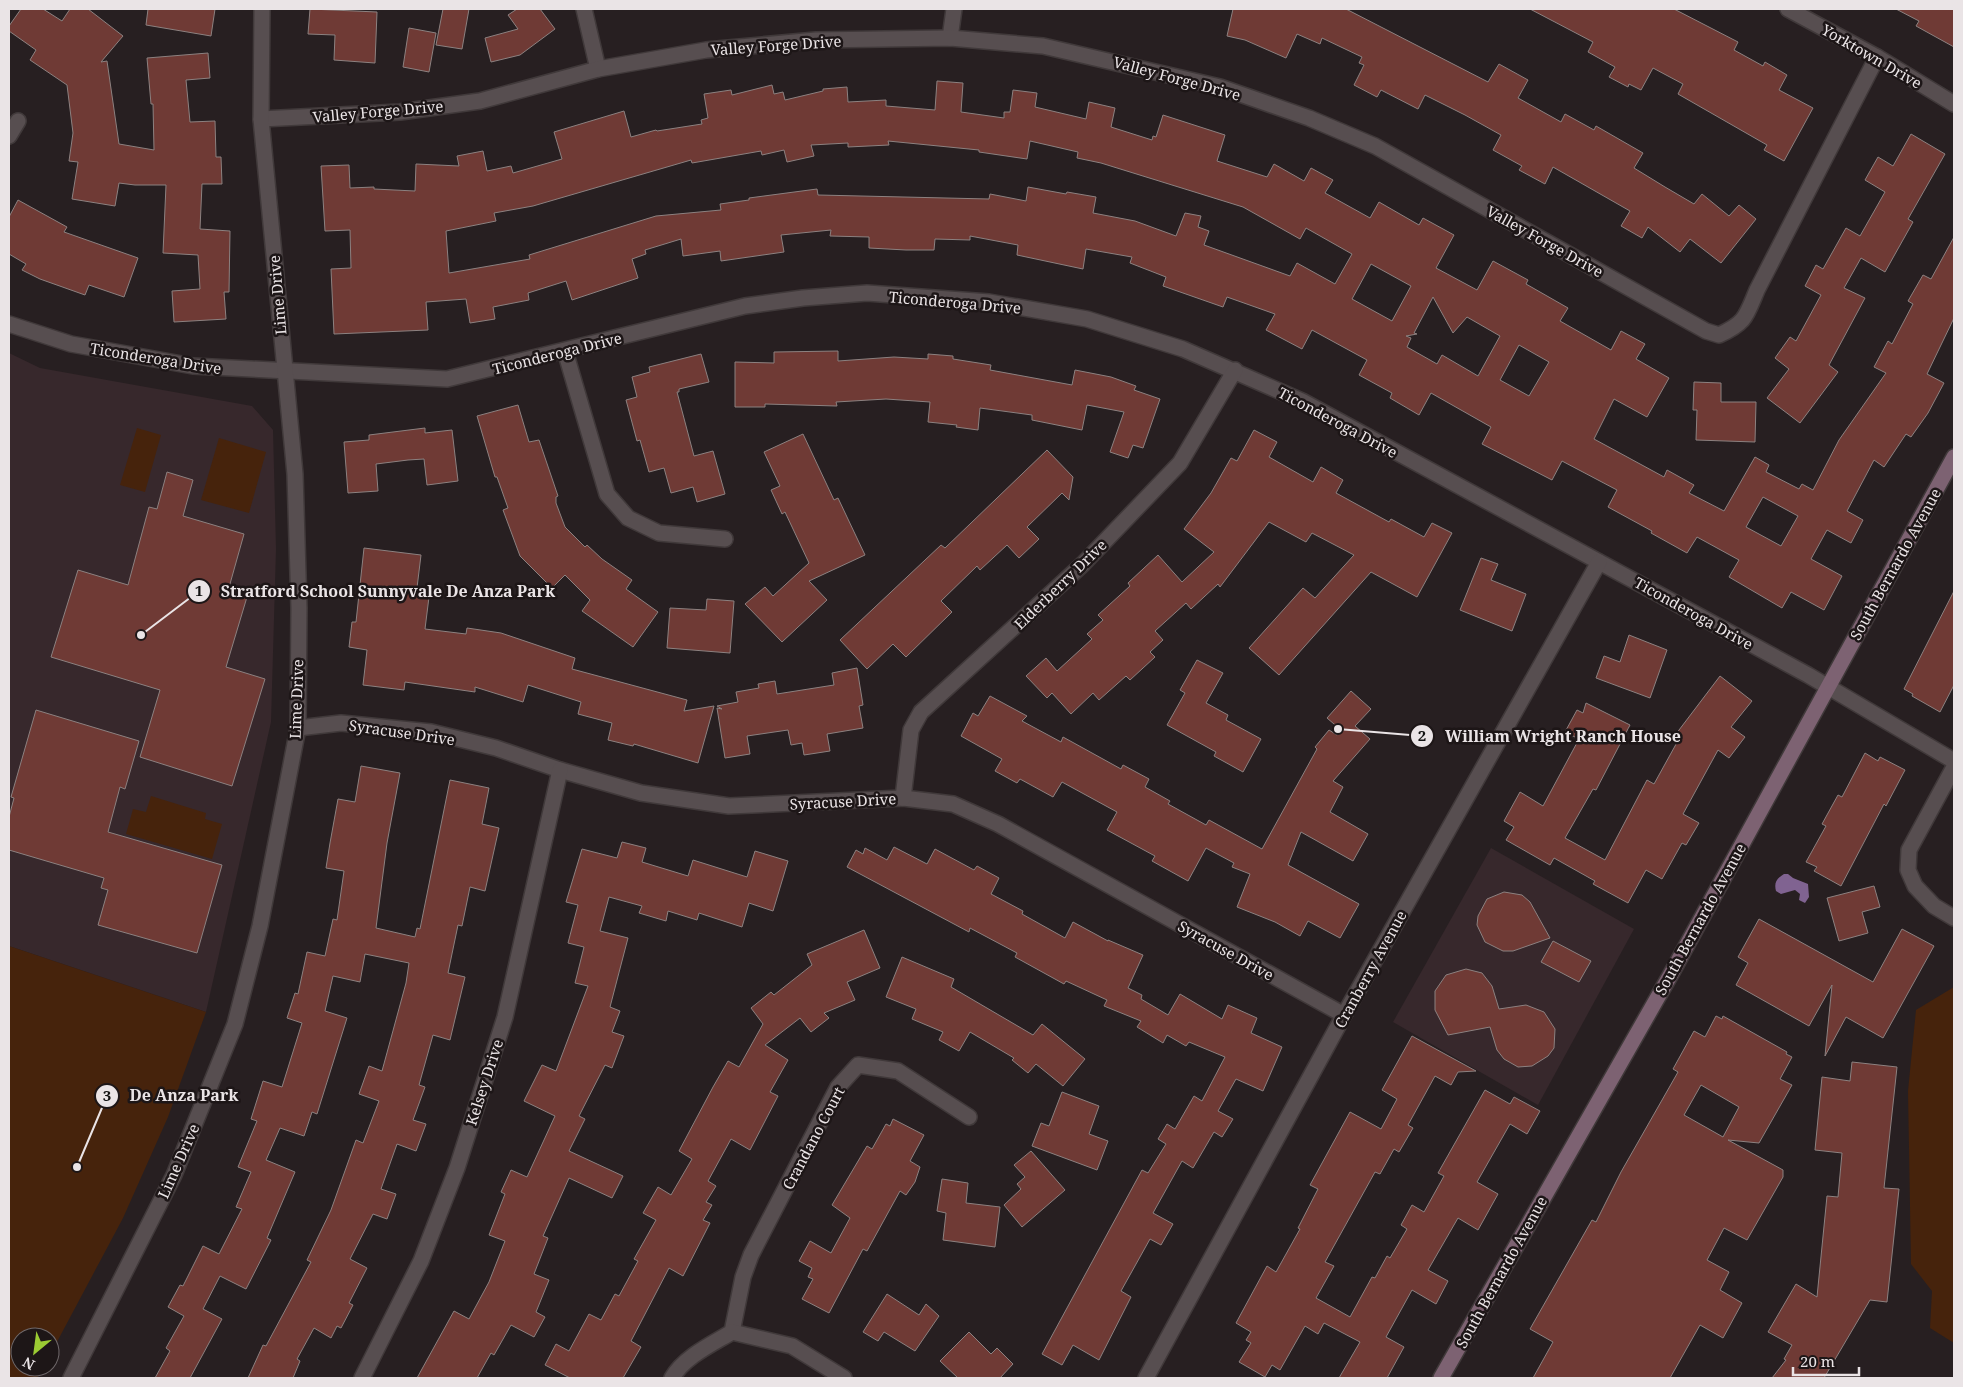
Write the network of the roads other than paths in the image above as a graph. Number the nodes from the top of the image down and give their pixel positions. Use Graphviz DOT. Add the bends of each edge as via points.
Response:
graph roads {
  1 [pos="262,9"];
  2 [pos="584,9"];
  3 [pos="954,9"];
  4 [pos="1788,9"];
  5 [pos="950,38"];
  6 [pos="1877,57"];
  7 [pos="598,70"];
  8 [pos="1954,104"];
  9 [pos="260,119"];
  10 [pos="18,121"];
  11 [pos="9,136"];
  12 [pos="9,324"];
  13 [pos="565,351"];
  14 [pos="1234,370"];
  15 [pos="285,372"];
  16 [pos="1954,457"];
  17 [pos="724,539"];
  18 [pos="1599,562"];
  19 [pos="1827,687"];
  20 [pos="298,728"];
  21 [pos="1954,761"];
  22 [pos="1954,767"];
  23 [pos="560,770"];
  24 [pos="903,798"];
  25 [pos="1954,918"];
  26 [pos="1344,1015"];
  27 [pos="969,1118"];
  28 [pos="732,1332"];
  29 [pos="71,1378"];
  30 [pos="362,1378"];
  31 [pos="672,1378"];
  32 [pos="844,1378"];
  33 [pos="1146,1378"];
  34 [pos="1441,1378"];
  1 -- 9 [label="street, Lime Drive"];
  2 -- 7 [label="street"];
  3 -- 5 [label="street"];
  4 -- 6 [label="street, Yorktown Drive"];
  5 -- 6 [label="street, Valley Forge Drive" via="1043,46 1126,64 1220,87 1309,118 1375,146 1706,332 1719,335 1742,323 1748,316 1756,290"];
  5 -- 7 [label="street, Valley Forge Drive" via="807,41 706,50"];
  6 -- 8 [label="street, Yorktown Drive"];
  7 -- 9 [label="street, Valley Forge Drive" via="480,101 400,112"];
  9 -- 15 [label="street, Lime Drive"];
  10 -- 11 [label="street"];
  12 -- 15 [label="street, Ticonderoga Drive" via="71,344 192,366"];
  13 -- 14 [label="street, Ticonderoga Drive" via="745,306 867,294 989,302 1087,319 1183,349"];
  13 -- 15 [label="street, Ticonderoga Drive" via="447,379"];
  13 -- 17 [label="street" via="606,494 628,518 659,533"];
  14 -- 18 [label="street, Ticonderoga Drive" via="1302,401"];
  14 -- 24 [label="street, Elderberry Drive" via="1180,463 1083,564 921,712 911,730"];
  15 -- 20 [label="street, Lime Drive" via="294,474 299,608"];
  16 -- 19 [label="street, South Bernardo Avenue"];
  18 -- 19 [label="street, Ticonderoga Drive"];
  18 -- 26 [label="street, Cranberry Avenue"];
  19 -- 21 [label="street, Ticonderoga Drive"];
  19 -- 34 [label="street, South Bernardo Avenue" via="1671,974"];
  20 -- 23 [label="street, Syracuse Drive" via="341,724 431,732 496,748"];
  20 -- 29 [label="street, Lime Drive" via="260,926 235,1024 174,1174"];
  22 -- 25 [label="street" via="1909,850 1908,870 1915,886 1934,906"];
  23 -- 24 [label="street, Syracuse Drive" via="641,794 729,806"];
  23 -- 30 [label="street, Kelsey Drive" via="505,1017 462,1151 421,1261"];
  24 -- 26 [label="street, Syracuse Drive" via="953,804 998,824"];
  26 -- 33 [label="street, Cranberry Avenue"];
  27 -- 28 [label="street, Crandano Court" via="898,1070 858,1065 838,1087 751,1255"];
  28 -- 31 [label="street" via="702,1349"];
  28 -- 32 [label="street" via="792,1346"];
}
